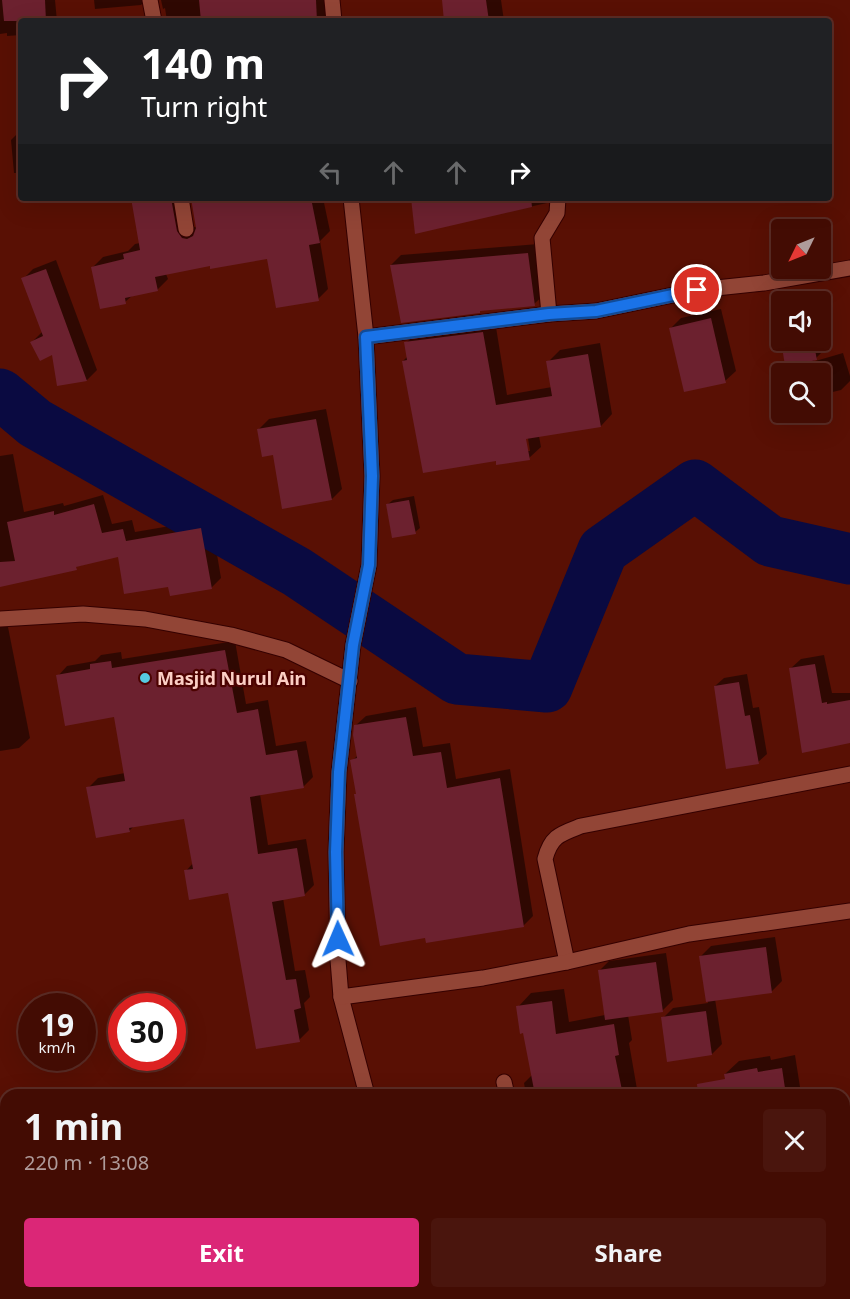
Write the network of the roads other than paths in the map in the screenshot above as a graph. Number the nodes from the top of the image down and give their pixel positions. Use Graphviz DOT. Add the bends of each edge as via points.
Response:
graph roads {
  1 [pos="150,0"];
  2 [pos="332,0"];
  3 [pos="153,18"];
  4 [pos="334,18"];
  5 [pos="181,201"];
  6 [pos="351,201"];
  7 [pos="558,201"];
  8 [pos="186,230"];
  9 [pos="850,268"];
  10 [pos="549,314"];
  11 [pos="366,337"];
  12 [pos="0,619"];
  13 [pos="350,681"];
  14 [pos="850,774"];
  15 [pos="850,911"];
  16 [pos="567,962"];
  17 [pos="341,998"];
  18 [pos="365,1089"];
  1 -- 3 [label="street"];
  2 -- 4 [label="street"];
  5 -- 8 [label="street"];
  6 -- 11 [label="street"];
  7 -- 10 [label="street" via="557,213 542,238"];
  9 -- 10 [label="street" via="697,290 596,311"];
  10 -- 11 [label="street"];
  11 -- 13 [label="street" via="372,476 369,565"];
  12 -- 13 [label="street" via="83,614 145,619 286,650"];
  13 -- 17 [label="street" via="339,772 336,852"];
  14 -- 16 [label="street" via="581,826 559,835 549,845 545,860"];
  15 -- 16 [label="street" via="689,934"];
  16 -- 17 [label="street"];
  17 -- 18 [label="street"];
}
